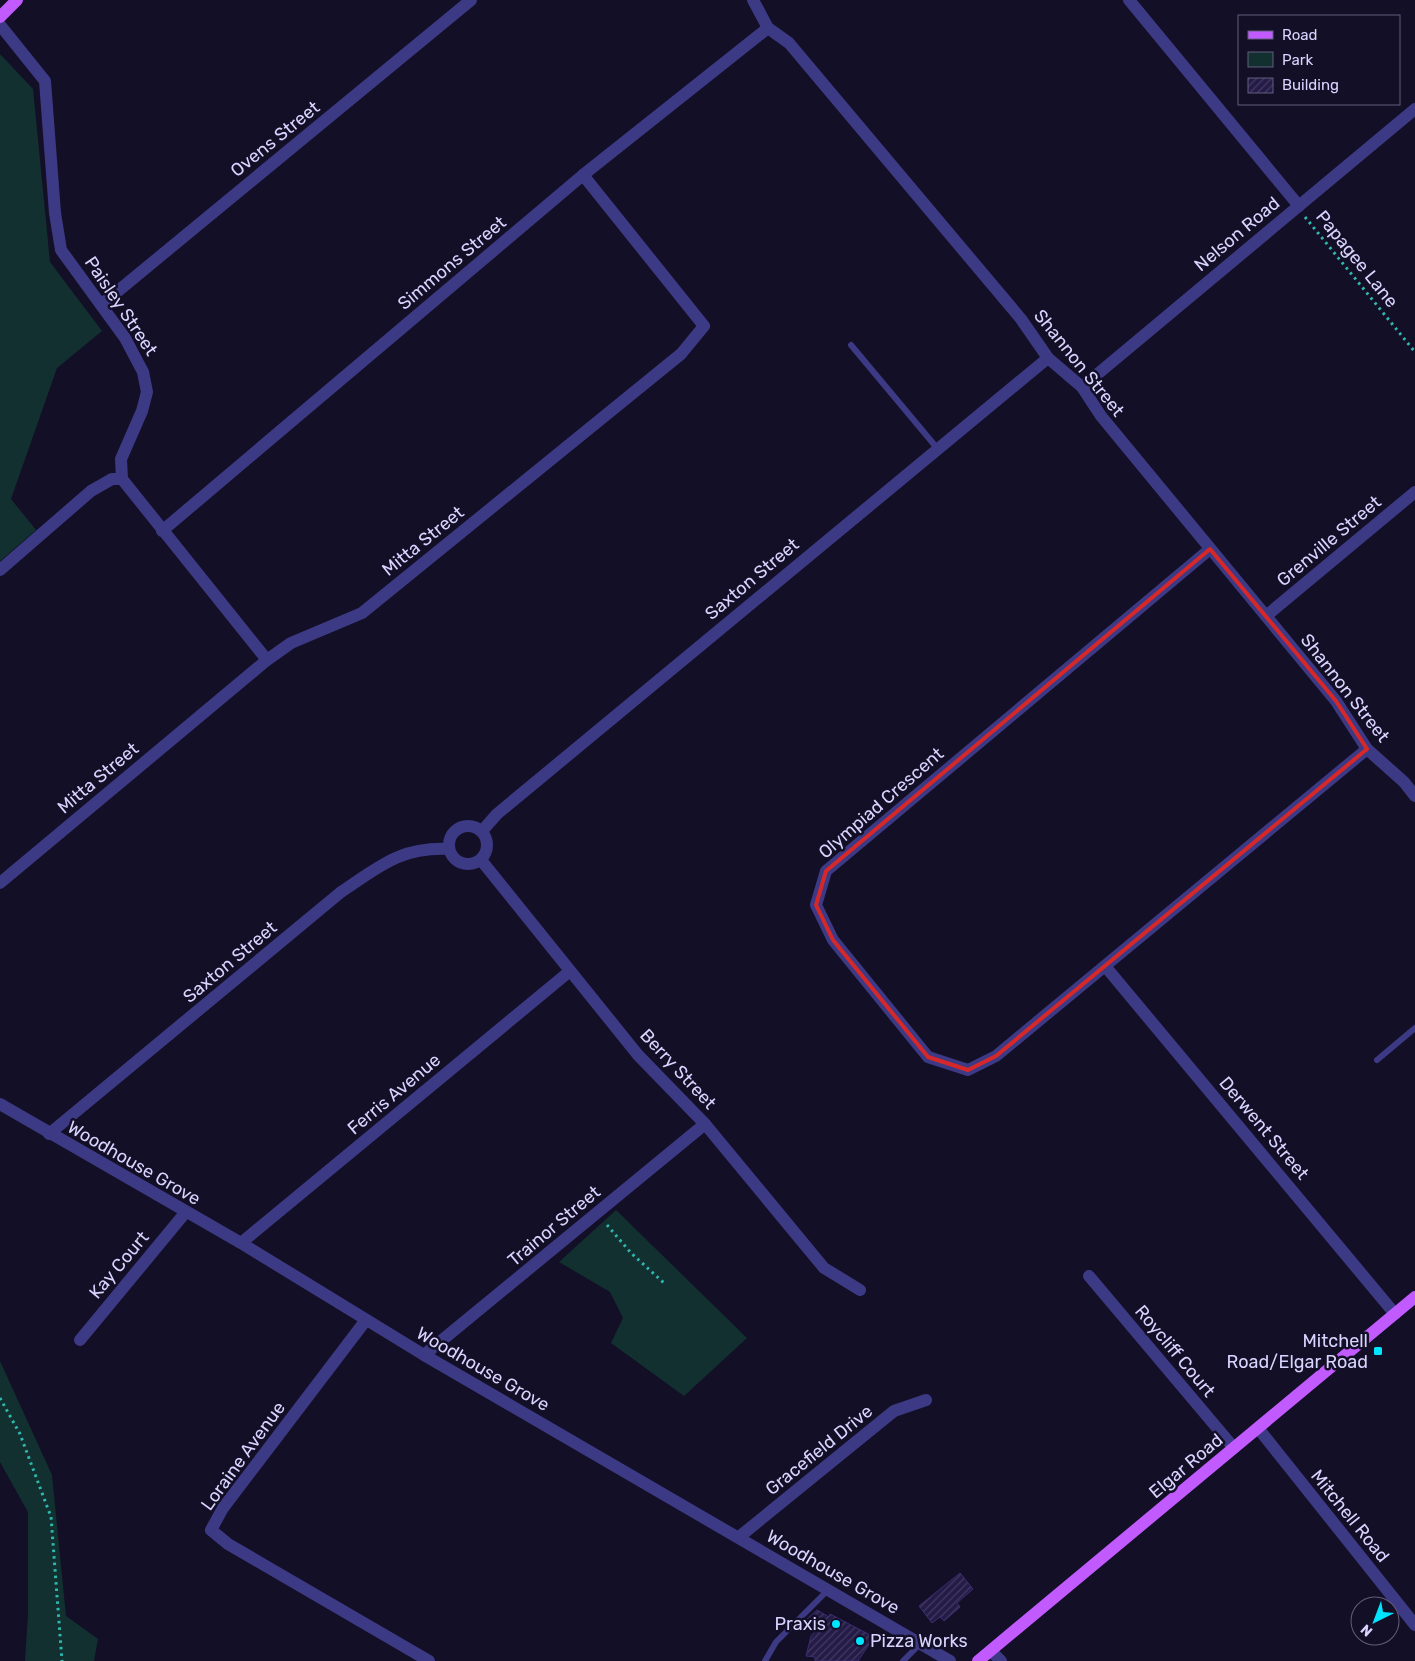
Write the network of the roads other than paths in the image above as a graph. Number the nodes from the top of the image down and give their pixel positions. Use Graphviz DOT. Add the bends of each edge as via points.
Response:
graph roads {
  1 [pos="17,0"];
  2 [pos="472,0"];
  3 [pos="753,0"];
  4 [pos="1129,0"];
  5 [pos="0,17"];
  6 [pos="0,24"];
  7 [pos="768,28"];
  8 [pos="1415,109"];
  9 [pos="583,175"];
  10 [pos="1299,206"];
  11 [pos="101,305"];
  12 [pos="851,345"];
  13 [pos="1048,358"];
  14 [pos="1082,388"];
  15 [pos="937,448"];
  16 [pos="122,479"];
  17 [pos="1415,492"];
  18 [pos="162,531"];
  19 [pos="1210,548"];
  20 [pos="0,570"];
  21 [pos="1266,616"];
  22 [pos="267,660"];
  23 [pos="1367,749"];
  24 [pos="1415,796"];
  25 [pos="482,831"];
  26 [pos="449,849"];
  27 [pos="481,860"];
  28 [pos="0,883"];
  29 [pos="1105,966"];
  30 [pos="570,971"];
  31 [pos="1415,1028"];
  32 [pos="1377,1060"];
  33 [pos="0,1104"];
  34 [pos="705,1124"];
  35 [pos="49,1134"];
  36 [pos="185,1212"];
  37 [pos="240,1243"];
  38 [pos="1089,1276"];
  39 [pos="860,1290"];
  40 [pos="1415,1297"];
  41 [pos="1395,1314"];
  42 [pos="366,1320"];
  43 [pos="80,1340"];
  44 [pos="424,1355"];
  45 [pos="926,1400"];
  46 [pos="1258,1428"];
  47 [pos="1234,1448"];
  48 [pos="739,1537"];
  49 [pos="829,1589"];
  50 [pos="1415,1625"];
  51 [pos="920,1644"];
  52 [pos="991,1651"];
  53 [pos="429,1661"];
  54 [pos="765,1661"];
  55 [pos="903,1661"];
  56 [pos="950,1661"];
  57 [pos="978,1661"];
  58 [pos="1001,1661"];
  1 -- 5 [label="main road"];
  2 -- 11 [label="street, Ovens Street"];
  3 -- 7 [label="street, Shannon Street"];
  4 -- 10 [label="street"];
  6 -- 11 [label="street, Paisley Street" via="45,81 62,250"];
  7 -- 9 [label="street, Simmons Street"];
  7 -- 13 [label="street, Shannon Street" via="790,43 1020,319"];
  8 -- 10 [label="street, Nelson Road"];
  9 -- 18 [label="street, Simmons Street"];
  9 -- 22 [label="street, Mitta Street" via="704,326 681,354 362,612 291,643"];
  10 -- 14 [label="street, Nelson Road"];
  11 -- 16 [label="street, Paisley Street" via="125,338 143,372 147,392 121,459"];
  12 -- 15 [label="lane"];
  13 -- 14 [label="street, Shannon Street"];
  13 -- 15 [label="street, Saxton Street"];
  14 -- 19 [label="street, Shannon Street" via="1101,416"];
  15 -- 25 [label="street, Saxton Street" via="497,814"];
  16 -- 18 [label="street"];
  16 -- 20 [label="street" via="112,479 91,491"];
  17 -- 21 [label="street, Grenville Street"];
  18 -- 22 [label="street"];
  19 -- 21 [label="street, Shannon Street"];
  19 -- 29 [label="street, Olympiad Crescent" via="826,871 816,905 832,940 928,1057 968,1070 996,1056"];
  21 -- 23 [label="street, Shannon Street" via="1336,701"];
  22 -- 28 [label="street, Mitta Street"];
  23 -- 24 [label="street, Shannon Street"];
  23 -- 29 [label="street, Olympiad Crescent"];
  25 -- 26 [label="street" via="473,826 456,830"];
  25 -- 27 [label="street" via="488,846"];
  26 -- 27 [label="street" via="460,863 471,865"];
  26 -- 35 [label="street, Saxton Street" via="422,848 387,861 341,892"];
  27 -- 30 [label="street, Berry Street"];
  29 -- 41 [label="street, Derwent Street"];
  30 -- 34 [label="street, Berry Street" via="638,1054"];
  30 -- 37 [label="street, Ferris Avenue"];
  31 -- 32 [label="lane"];
  33 -- 35 [label="street, Woodhouse Grove"];
  34 -- 39 [label="street, Berry Street" via="824,1268"];
  34 -- 44 [label="street, Trainor Street"];
  35 -- 36 [label="street, Woodhouse Grove"];
  36 -- 37 [label="street, Woodhouse Grove"];
  36 -- 43 [label="street, Kay Court"];
  37 -- 42 [label="street, Woodhouse Grove"];
  38 -- 47 [label="street, Roycliff Court"];
  40 -- 41 [label="main road, Elgar Road"];
  41 -- 46 [label="main road, Elgar Road"];
  42 -- 44 [label="street, Woodhouse Grove"];
  42 -- 53 [label="street, Loraine Avenue" via="223,1508 211,1530 228,1544"];
  44 -- 48 [label="street, Woodhouse Grove"];
  45 -- 48 [label="street, Gracefield Drive" via="894,1411"];
  46 -- 47 [label="main road, Elgar Road"];
  46 -- 50 [label="street, Mitchell Road"];
  47 -- 52 [label="main road, Elgar Road"];
  48 -- 49 [label="street, Woodhouse Grove"];
  49 -- 51 [label="street, Woodhouse Grove"];
  49 -- 54 [label="lane" via="776,1642"];
  51 -- 55 [label="lane"];
  51 -- 56 [label="street, Woodhouse Grove"];
  52 -- 57 [label="main road, Elgar Road"];
  52 -- 58 [label="street"];
}
